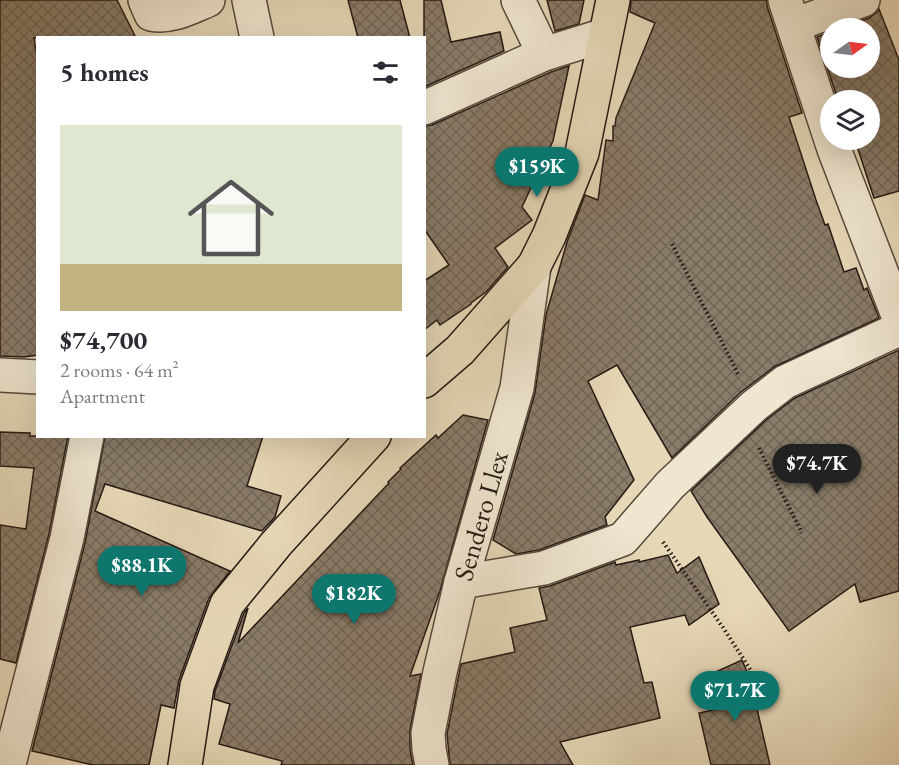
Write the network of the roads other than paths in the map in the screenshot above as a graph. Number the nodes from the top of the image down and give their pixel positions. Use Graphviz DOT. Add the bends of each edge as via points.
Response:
graph roads {
  1 [pos="145,0"];
  2 [pos="208,0"];
  3 [pos="249,0"];
  4 [pos="518,0"];
  5 [pos="613,0"];
  6 [pos="863,0"];
  7 [pos="790,13"];
  8 [pos="605,35"];
  9 [pos="257,36"];
  10 [pos="544,54"];
  11 [pos="426,107"];
  12 [pos="534,266"];
  13 [pos="899,318"];
  14 [pos="899,329"];
  15 [pos="0,375"];
  16 [pos="36,376"];
  17 [pos="426,379"];
  18 [pos="87,438"];
  19 [pos="372,438"];
  20 [pos="461,582"];
  21 [pos="10,760"];
  22 [pos="186,765"];
  23 [pos="432,765"];
  1 -- 2 [label="street" via="150,14 162,16"];
  3 -- 9 [label="street"];
  4 -- 10 [label="street"];
  5 -- 8 [label="main road"];
  6 -- 7 [label="street"];
  7 -- 13 [label="street" via="834,149"];
  8 -- 10 [label="street"];
  8 -- 12 [label="main road" via="582,153"];
  10 -- 11 [label="street"];
  12 -- 17 [label="main road" via="460,350"];
  12 -- 20 [label="street, Sendero Llex" via="517,388"];
  14 -- 20 [label="street" via="785,382 748,411 670,485 623,539 544,568"];
  15 -- 16 [label="street"];
  18 -- 21 [label="street" via="68,538"];
  19 -- 22 [label="main road" via="227,604 197,686"];
  20 -- 23 [label="street, Sendero Llex" via="428,733"];
}
